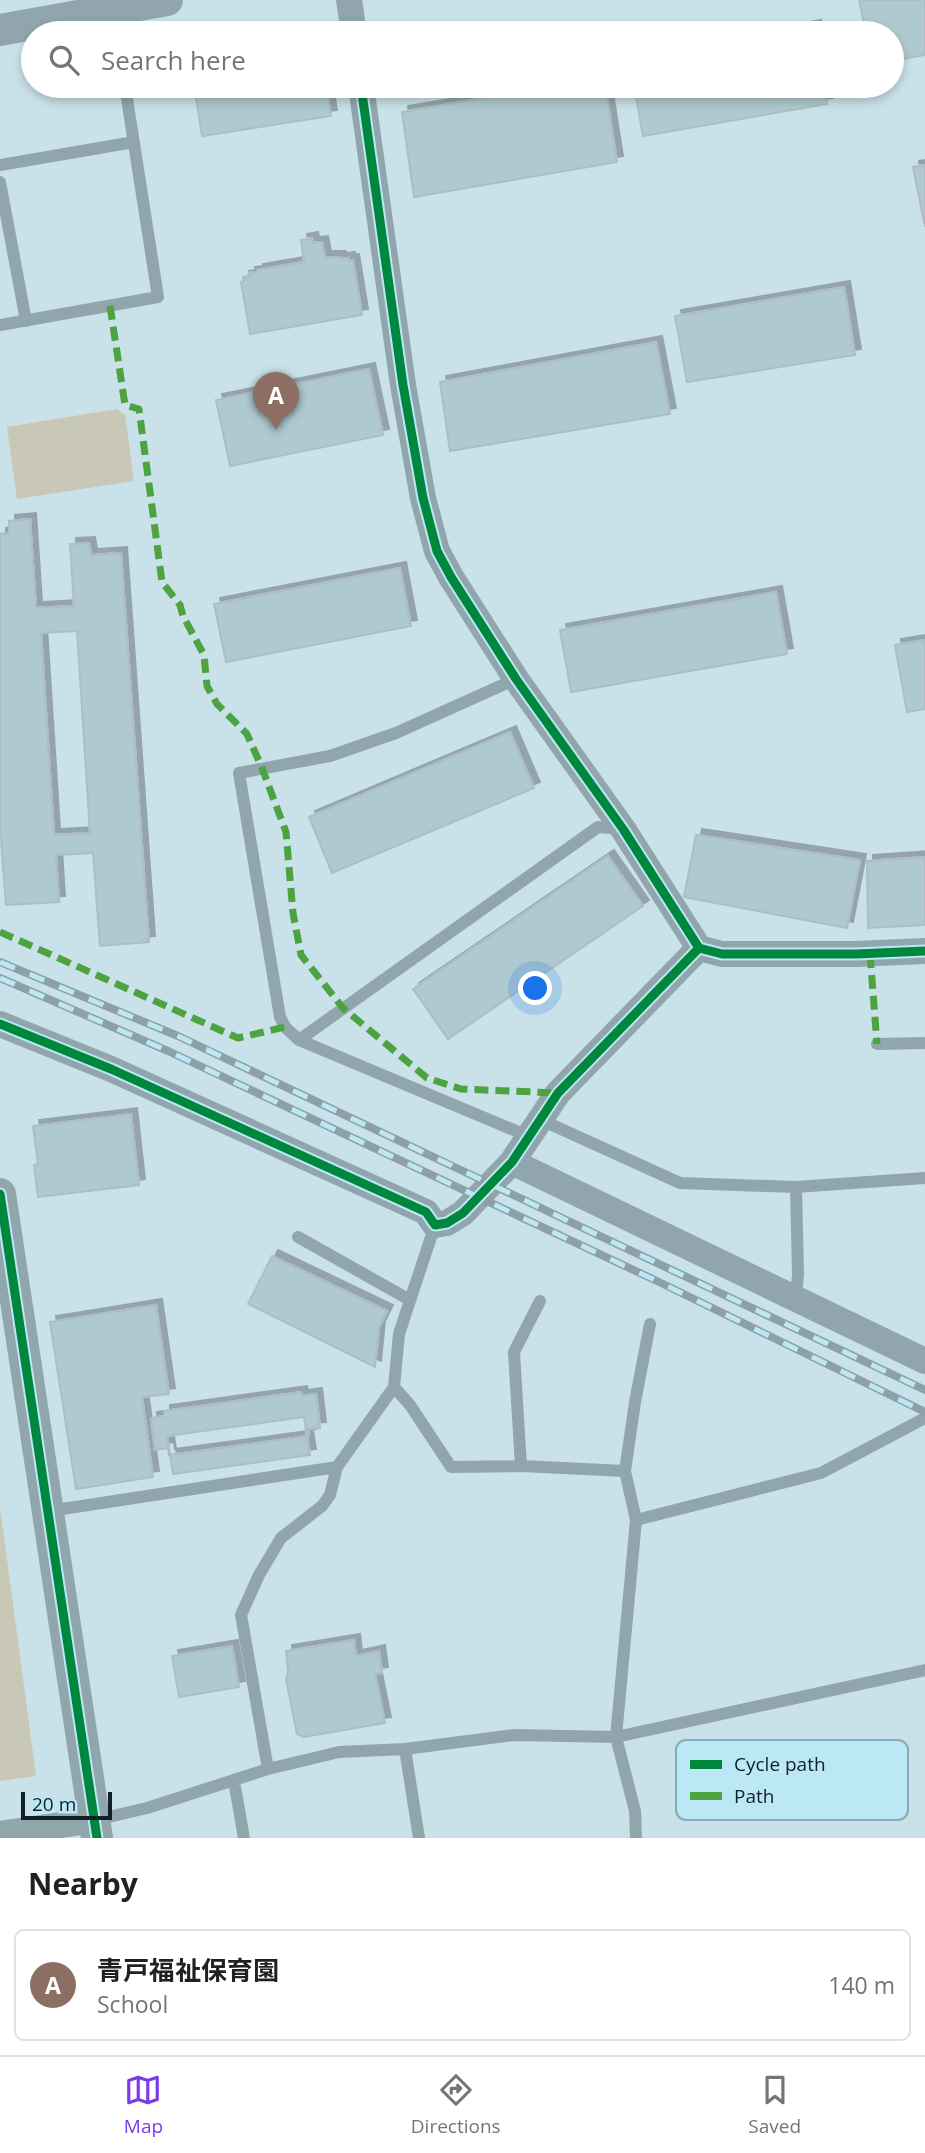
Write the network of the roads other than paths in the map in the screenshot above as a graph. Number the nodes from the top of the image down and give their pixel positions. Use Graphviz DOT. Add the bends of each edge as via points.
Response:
graph roads {
  1 [pos="164,0"];
  2 [pos="349,0"];
  3 [pos="118,21"];
  4 [pos="352,21"];
  5 [pos="21,29"];
  6 [pos="0,30"];
  7 [pos="127,98"];
  8 [pos="363,98"];
  9 [pos="134,142"];
  10 [pos="0,166"];
  11 [pos="0,182"];
  12 [pos="26,321"];
  13 [pos="0,325"];
  14 [pos="516,680"];
  15 [pos="622,829"];
  16 [pos="699,948"];
  17 [pos="925,951"];
  18 [pos="0,1024"];
  19 [pos="299,1040"];
  20 [pos="925,1043"];
  21 [pos="877,1044"];
  22 [pos="533,1128"];
  23 [pos="512,1162"];
  24 [pos="925,1178"];
  25 [pos="796,1187"];
  26 [pos="1,1206"];
  27 [pos="435,1225"];
  28 [pos="298,1237"];
  29 [pos="410,1300"];
  30 [pos="796,1300"];
  31 [pos="540,1301"];
  32 [pos="650,1324"];
  33 [pos="925,1361"];
  34 [pos="394,1387"];
  35 [pos="925,1418"];
  36 [pos="521,1466"];
  37 [pos="337,1467"];
  38 [pos="625,1471"];
  39 [pos="49,1511"];
  40 [pos="636,1520"];
  41 [pos="925,1670"];
  42 [pos="616,1737"];
  43 [pos="405,1749"];
  44 [pos="268,1769"];
  45 [pos="234,1781"];
  46 [pos="96,1829"];
  47 [pos="0,1834"];
  48 [pos="244,1838"];
  49 [pos="419,1838"];
  50 [pos="636,1838"];
  1 -- 3 [label="street"];
  2 -- 4 [label="street"];
  5 -- 6 [label="street"];
  7 -- 9 [label="lane"];
  8 -- 14 [label="street" via="423,498 446,569"];
  9 -- 10 [label="lane"];
  9 -- 12 [label="lane" via="158,297"];
  11 -- 12 [label="lane"];
  12 -- 13 [label="lane"];
  14 -- 15 [label="street"];
  14 -- 19 [label="lane" via="396,733 330,755 239,772 280,1017"];
  15 -- 16 [label="street"];
  15 -- 19 [label="lane" via="598,827"];
  16 -- 17 [label="street" via="722,954"];
  16 -- 22 [label="street" via="558,1093"];
  18 -- 27 [label="street" via="111,1069 426,1212"];
  19 -- 22 [label="lane"];
  20 -- 21 [label="lane"];
  22 -- 23 [label="street"];
  22 -- 25 [label="lane" via="680,1183"];
  23 -- 27 [label="street" via="463,1213"];
  23 -- 30 [label="street"];
  24 -- 25 [label="lane"];
  25 -- 30 [label="lane"];
  26 -- 39 [label="street"];
  27 -- 29 [label="lane"];
  28 -- 29 [label="lane"];
  29 -- 34 [label="lane" via="399,1334"];
  30 -- 33 [label="street"];
  31 -- 36 [label="lane" via="514,1352"];
  32 -- 38 [label="lane"];
  34 -- 36 [label="lane" via="451,1467"];
  34 -- 37 [label="lane"];
  35 -- 40 [label="lane" via="821,1473"];
  36 -- 38 [label="lane"];
  37 -- 39 [label="lane"];
  37 -- 44 [label="lane" via="330,1495 281,1538 241,1615"];
  38 -- 40 [label="lane"];
  39 -- 46 [label="street"];
  40 -- 42 [label="lane"];
  41 -- 42 [label="lane"];
  42 -- 43 [label="lane" via="514,1735"];
  42 -- 50 [label="lane" via="635,1811"];
  43 -- 44 [label="lane" via="339,1752"];
  43 -- 49 [label="lane"];
  44 -- 45 [label="lane"];
  45 -- 46 [label="lane"];
  45 -- 48 [label="lane"];
  46 -- 47 [label="street"];
}
